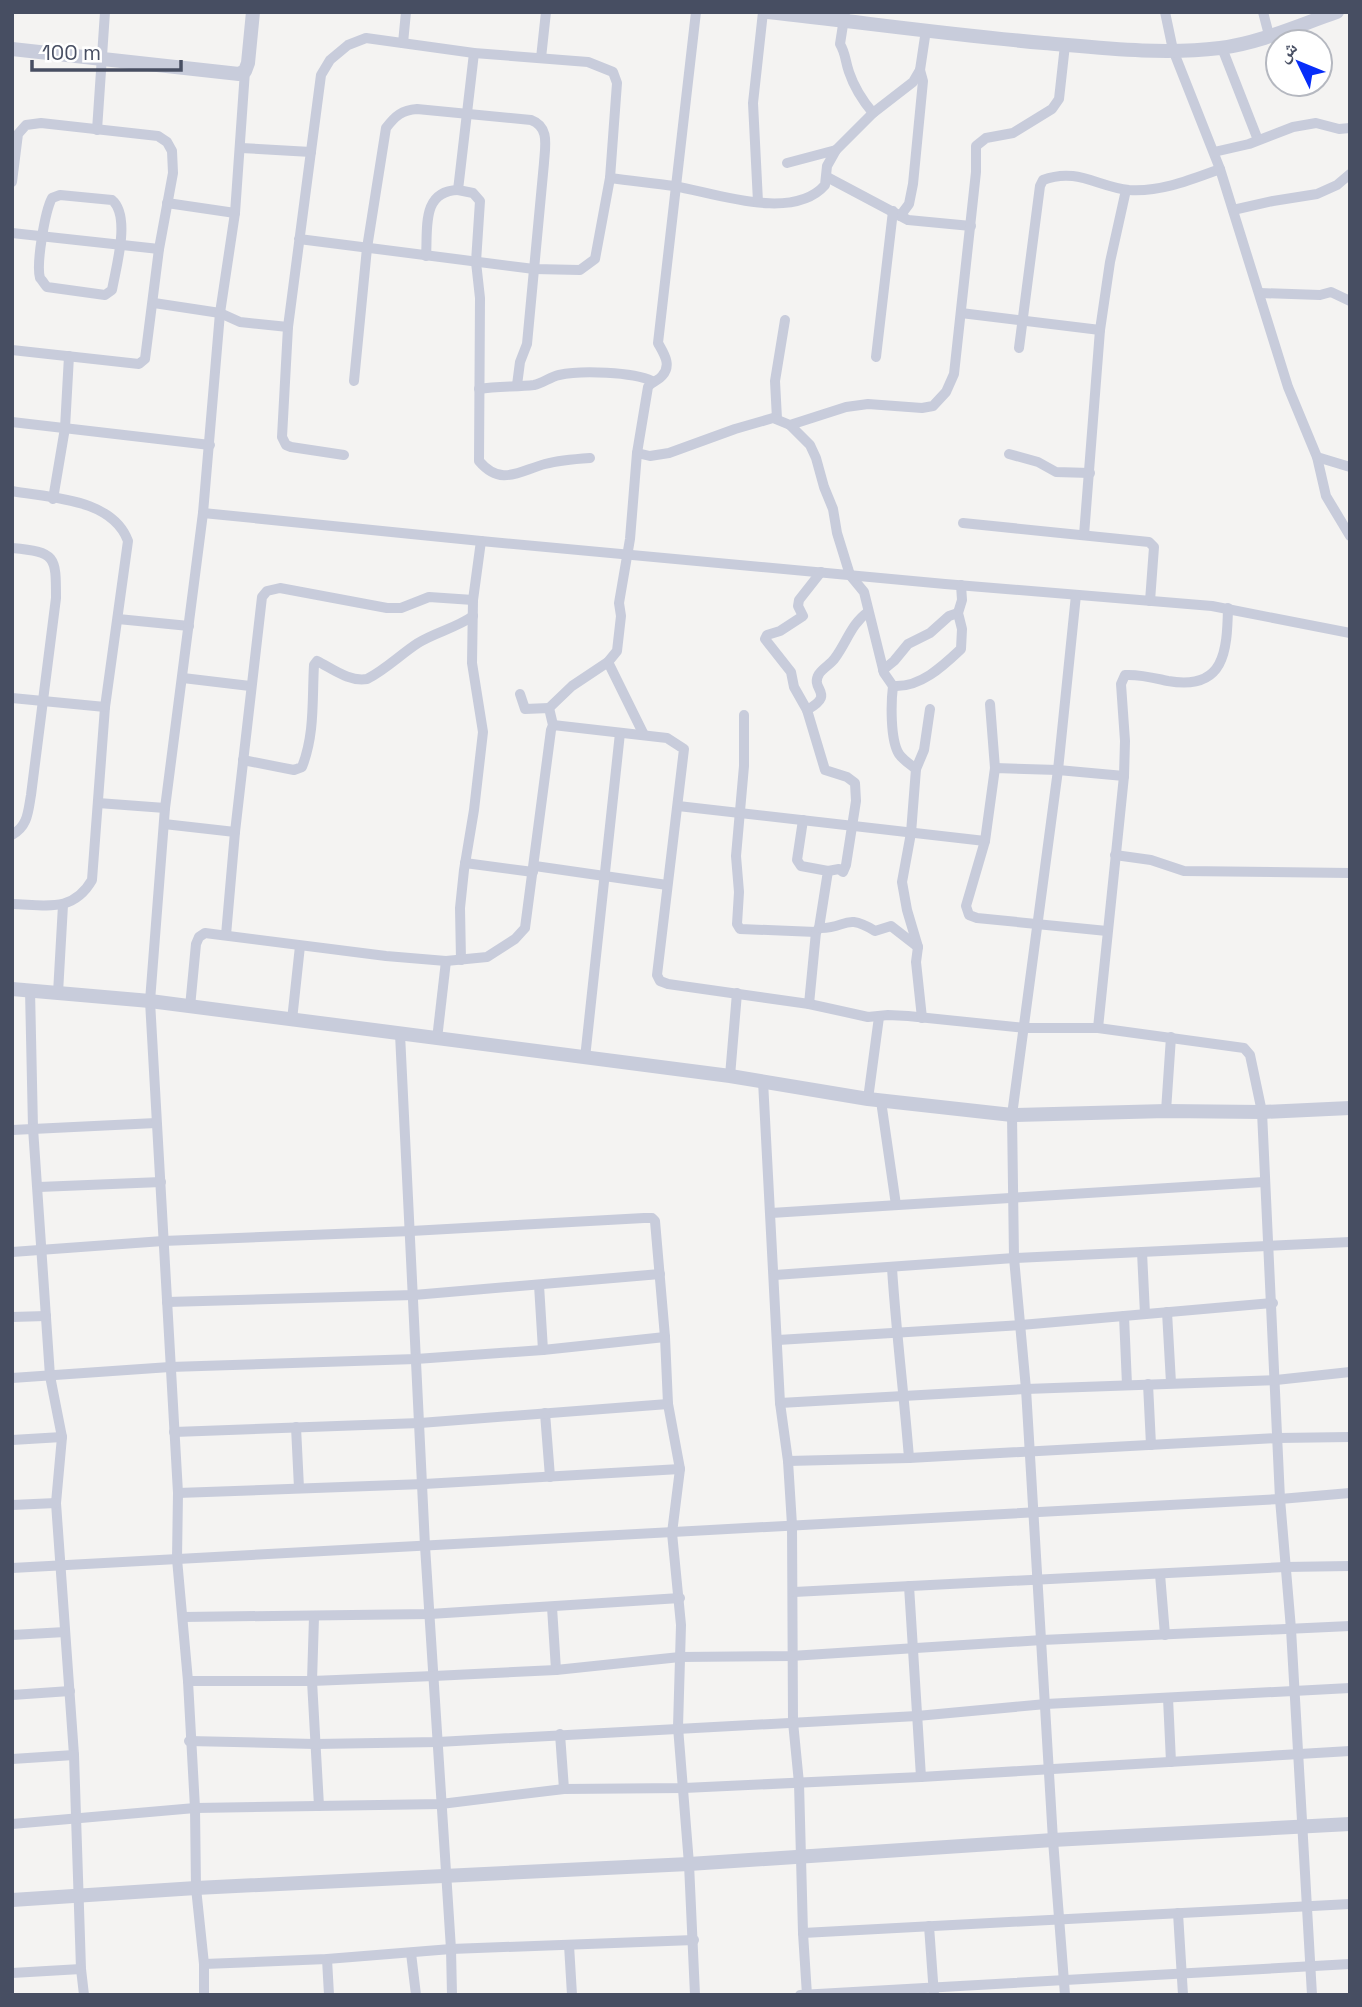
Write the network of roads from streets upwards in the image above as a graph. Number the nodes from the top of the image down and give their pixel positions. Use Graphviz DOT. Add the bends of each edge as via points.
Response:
graph roads {
  1 [pos="105,12"];
  2 [pos="253,12"];
  3 [pos="406,12"];
  4 [pos="546,12"];
  5 [pos="696,12"];
  6 [pos="763,12"];
  7 [pos="768,12"];
  8 [pos="1165,12"];
  9 [pos="1337,12"];
  10 [pos="844,16"];
  11 [pos="1290,28"];
  12 [pos="926,30"];
  13 [pos="1264,36"];
  14 [pos="403,43"];
  15 [pos="1065,45"];
  16 [pos="1222,48"];
  17 [pos="12,49"];
  18 [pos="1173,50"];
  19 [pos="474,53"];
  20 [pos="541,58"];
  21 [pos="103,60"];
  22 [pos="920,69"];
  23 [pos="245,71"];
  24 [pos="873,113"];
  25 [pos="467,114"];
  26 [pos="1350,128"];
  27 [pos="97,130"];
  28 [pos="1258,140"];
  29 [pos="241,148"];
  30 [pos="836,150"];
  31 [pos="311,152"];
  32 [pos="1213,152"];
  33 [pos="787,163"];
  34 [pos="1220,169"];
  35 [pos="1350,174"];
  36 [pos="827,177"];
  37 [pos="610,178"];
  38 [pos="12,182"];
  39 [pos="676,187"];
  40 [pos="458,190"];
  41 [pos="1126,190"];
  42 [pos="758,202"];
  43 [pos="167,203"];
  44 [pos="1233,210"];
  45 [pos="235,213"];
  46 [pos="896,214"];
  47 [pos="971,226"];
  48 [pos="12,233"];
  49 [pos="43,236"];
  50 [pos="299,239"];
  51 [pos="119,244"];
  52 [pos="367,248"];
  53 [pos="159,249"];
  54 [pos="426,256"];
  55 [pos="476,262"];
  56 [pos="534,269"];
  57 [pos="1260,293"];
  58 [pos="1350,301"];
  59 [pos="154,303"];
  60 [pos="220,313"];
  61 [pos="961,313"];
  62 [pos="785,320"];
  63 [pos="1022,320"];
  64 [pos="288,327"];
  65 [pos="1100,330"];
  66 [pos="1019,348"];
  67 [pos="12,350"];
  68 [pos="69,356"];
  69 [pos="876,357"];
  70 [pos="354,381"];
  71 [pos="652,381"];
  72 [pos="517,385"];
  73 [pos="479,389"];
  74 [pos="777,419"];
  75 [pos="12,422"];
  76 [pos="790,425"];
  77 [pos="65,428"];
  78 [pos="210,445"];
  79 [pos="637,453"];
  80 [pos="1009,454"];
  81 [pos="344,455"];
  82 [pos="1317,457"];
  83 [pos="590,458"];
  84 [pos="1350,467"];
  85 [pos="1090,473"];
  86 [pos="12,491"];
  87 [pos="53,499"];
  88 [pos="203,513"];
  89 [pos="962,523"];
  90 [pos="1084,535"];
  91 [pos="1350,536"];
  92 [pos="481,541"];
  93 [pos="12,548"];
  94 [pos="626,553"];
  95 [pos="821,572"];
  96 [pos="850,575"];
  97 [pos="961,585"];
  98 [pos="1076,595"];
  99 [pos="473,600"];
  100 [pos="1150,601"];
  101 [pos="1228,608"];
  102 [pos="868,612"];
  103 [pos="958,613"];
  104 [pos="473,615"];
  105 [pos="118,619"];
  106 [pos="190,626"];
  107 [pos="1350,633"];
  108 [pos="608,662"];
  109 [pos="883,670"];
  110 [pos="183,678"];
  111 [pos="250,686"];
  112 [pos="893,686"];
  113 [pos="520,694"];
  114 [pos="12,698"];
  115 [pos="42,702"];
  116 [pos="990,704"];
  117 [pos="106,707"];
  118 [pos="549,708"];
  119 [pos="930,709"];
  120 [pos="807,710"];
  121 [pos="744,715"];
  122 [pos="553,726"];
  123 [pos="620,733"];
  124 [pos="644,735"];
  125 [pos="243,760"];
  126 [pos="995,768"];
  127 [pos="916,769"];
  128 [pos="1058,770"];
  129 [pos="1124,776"];
  130 [pos="98,803"];
  131 [pos="678,806"];
  132 [pos="164,808"];
  133 [pos="739,813"];
  134 [pos="803,820"];
  135 [pos="164,824"];
  136 [pos="850,826"];
  137 [pos="234,832"];
  138 [pos="911,833"];
  139 [pos="12,835"];
  140 [pos="985,841"];
  141 [pos="1115,855"];
  142 [pos="465,863"];
  143 [pos="534,869"];
  144 [pos="828,871"];
  145 [pos="1350,873"];
  146 [pos="605,877"];
  147 [pos="667,885"];
  148 [pos="12,904"];
  149 [pos="63,905"];
  150 [pos="1037,925"];
  151 [pos="817,930"];
  152 [pos="1107,932"];
  153 [pos="226,935"];
  154 [pos="300,946"];
  155 [pos="918,947"];
  156 [pos="461,960"];
  157 [pos="446,961"];
  158 [pos="12,989"];
  159 [pos="30,990"];
  160 [pos="58,993"];
  161 [pos="737,993"];
  162 [pos="150,1001"];
  163 [pos="808,1004"];
  164 [pos="190,1007"];
  165 [pos="879,1017"];
  166 [pos="922,1018"];
  167 [pos="292,1020"];
  168 [pos="1025,1028"];
  169 [pos="1098,1028"];
  170 [pos="401,1034"];
  171 [pos="1171,1037"];
  172 [pos="437,1039"];
  173 [pos="585,1058"];
  174 [pos="730,1076"];
  175 [pos="763,1081"];
  176 [pos="875,1100"];
  177 [pos="1350,1108"];
  178 [pos="1166,1111"];
  179 [pos="1262,1112"];
  180 [pos="1012,1115"];
  181 [pos="156,1124"];
  182 [pos="33,1128"];
  183 [pos="12,1130"];
  184 [pos="161,1182"];
  185 [pos="1264,1182"];
  186 [pos="39,1187"];
  187 [pos="1013,1199"];
  188 [pos="895,1205"];
  189 [pos="771,1213"];
  190 [pos="411,1231"];
  191 [pos="163,1241"];
  192 [pos="1350,1242"];
  193 [pos="1270,1246"];
  194 [pos="43,1250"];
  195 [pos="12,1252"];
  196 [pos="1142,1252"];
  197 [pos="1014,1258"];
  198 [pos="892,1268"];
  199 [pos="660,1274"];
  200 [pos="775,1275"];
  201 [pos="539,1284"];
  202 [pos="414,1295"];
  203 [pos="167,1302"];
  204 [pos="1273,1303"];
  205 [pos="1167,1312"];
  206 [pos="1145,1314"];
  207 [pos="1124,1316"];
  208 [pos="12,1317"];
  209 [pos="46,1317"];
  210 [pos="1021,1325"];
  211 [pos="896,1333"];
  212 [pos="665,1337"];
  213 [pos="778,1340"];
  214 [pos="543,1350"];
  215 [pos="416,1359"];
  216 [pos="170,1367"];
  217 [pos="1350,1372"];
  218 [pos="50,1376"];
  219 [pos="12,1378"];
  220 [pos="1276,1380"];
  221 [pos="1171,1383"];
  222 [pos="1148,1384"];
  223 [pos="1127,1385"];
  224 [pos="1026,1388"];
  225 [pos="905,1396"];
  226 [pos="780,1403"];
  227 [pos="668,1404"];
  228 [pos="545,1413"];
  229 [pos="421,1423"];
  230 [pos="296,1427"];
  231 [pos="174,1432"];
  232 [pos="62,1437"];
  233 [pos="1350,1437"];
  234 [pos="1278,1438"];
  235 [pos="12,1440"];
  236 [pos="1151,1444"];
  237 [pos="1030,1451"];
  238 [pos="909,1458"];
  239 [pos="788,1461"];
  240 [pos="680,1469"];
  241 [pos="550,1477"];
  242 [pos="424,1484"];
  243 [pos="299,1488"];
  244 [pos="178,1493"];
  245 [pos="1350,1493"];
  246 [pos="1280,1499"];
  247 [pos="56,1503"];
  248 [pos="12,1505"];
  249 [pos="1034,1511"];
  250 [pos="792,1525"];
  251 [pos="672,1533"];
  252 [pos="425,1546"];
  253 [pos="177,1559"];
  254 [pos="60,1565"];
  255 [pos="1350,1566"];
  256 [pos="1285,1567"];
  257 [pos="12,1568"];
  258 [pos="1160,1574"];
  259 [pos="1038,1581"];
  260 [pos="909,1586"];
  261 [pos="794,1591"];
  262 [pos="680,1598"];
  263 [pos="552,1607"];
  264 [pos="430,1614"];
  265 [pos="314,1616"];
  266 [pos="183,1617"];
  267 [pos="1350,1626"];
  268 [pos="1291,1629"];
  269 [pos="65,1632"];
  270 [pos="1165,1634"];
  271 [pos="12,1635"];
  272 [pos="1042,1640"];
  273 [pos="914,1648"];
  274 [pos="791,1656"];
  275 [pos="680,1657"];
  276 [pos="556,1670"];
  277 [pos="434,1676"];
  278 [pos="188,1681"];
  279 [pos="312,1681"];
  280 [pos="1350,1688"];
  281 [pos="70,1691"];
  282 [pos="1294,1691"];
  283 [pos="12,1695"];
  284 [pos="1168,1698"];
  285 [pos="1046,1704"];
  286 [pos="917,1716"];
  287 [pos="793,1722"];
  288 [pos="678,1727"];
  289 [pos="559,1734"];
  290 [pos="189,1741"];
  291 [pos="438,1742"];
  292 [pos="314,1744"];
  293 [pos="1350,1751"];
  294 [pos="1297,1753"];
  295 [pos="74,1755"];
  296 [pos="12,1759"];
  297 [pos="1171,1762"];
  298 [pos="1049,1769"];
  299 [pos="920,1777"];
  300 [pos="799,1783"];
  301 [pos="684,1788"];
  302 [pos="564,1789"];
  303 [pos="441,1804"];
  304 [pos="319,1806"];
  305 [pos="194,1808"];
  306 [pos="77,1820"];
  307 [pos="12,1824"];
  308 [pos="1350,1824"];
  309 [pos="1303,1827"];
  310 [pos="1053,1840"];
  311 [pos="802,1857"];
  312 [pos="689,1864"];
  313 [pos="445,1877"];
  314 [pos="196,1888"];
  315 [pos="78,1896"];
  316 [pos="12,1900"];
  317 [pos="1350,1904"];
  318 [pos="1308,1906"];
  319 [pos="1178,1913"];
  320 [pos="1060,1919"];
  321 [pos="929,1926"];
  322 [pos="803,1933"];
  323 [pos="694,1940"];
  324 [pos="569,1945"];
  325 [pos="451,1949"];
  326 [pos="411,1953"];
  327 [pos="327,1959"];
  328 [pos="204,1964"];
  329 [pos="1350,1964"];
  330 [pos="1309,1966"];
  331 [pos="81,1969"];
  332 [pos="12,1973"];
  333 [pos="1181,1973"];
  334 [pos="1065,1980"];
  335 [pos="934,1992"];
  336 [pos="85,1995"];
  337 [pos="204,1995"];
  338 [pos="329,1995"];
  339 [pos="416,1995"];
  340 [pos="452,1995"];
  341 [pos="572,1995"];
  342 [pos="695,1995"];
  343 [pos="800,1995"];
  344 [pos="807,1995"];
  345 [pos="1066,1995"];
  346 [pos="1183,1995"];
  347 [pos="1312,1995"];
  1 -- 21 [label="street"];
  2 -- 23 [label="street"];
  3 -- 14 [label="street"];
  4 -- 20 [label="street"];
  5 -- 39 [label="street"];
  6 -- 42 [label="street" via="753,103"];
  7 -- 10 [label="street"];
  8 -- 18 [label="street"];
  9 -- 11 [label="street"];
  10 -- 12 [label="street"];
  10 -- 24 [label="street" via="840,44 861,98"];
  12 -- 15 [label="street"];
  12 -- 22 [label="street"];
  13 -- 16 [label="street"];
  14 -- 19 [label="street"];
  14 -- 31 [label="street" via="366,38 330,60 321,75"];
  15 -- 18 [label="street"];
  15 -- 47 [label="street" via="1059,99 1052,109 1013,133 986,138 976,146"];
  16 -- 18 [label="street"];
  16 -- 28 [label="street"];
  17 -- 21 [label="street"];
  18 -- 32 [label="street"];
  19 -- 20 [label="street"];
  19 -- 25 [label="street"];
  20 -- 37 [label="street" via="588,62 613,72 617,83"];
  21 -- 23 [label="street"];
  21 -- 27 [label="street"];
  22 -- 24 [label="street" via="912,82"];
  22 -- 46 [label="street" via="923,81 913,184 909,204"];
  23 -- 29 [label="street"];
  24 -- 30 [label="street"];
  25 -- 40 [label="street"];
  25 -- 52 [label="street" via="408,110 386,128"];
  25 -- 56 [label="street" via="531,120 544,130"];
  26 -- 28 [label="street" via="1316,123"];
  27 -- 38 [label="street" via="26,125 18,134"];
  27 -- 43 [label="street" via="158,136 167,142 173,151"];
  28 -- 32 [label="street"];
  29 -- 31 [label="street"];
  29 -- 45 [label="street"];
  30 -- 33 [label="street"];
  30 -- 36 [label="street"];
  31 -- 50 [label="street"];
  32 -- 34 [label="street"];
  34 -- 41 [label="street" via="1165,188"];
  34 -- 44 [label="street"];
  35 -- 44 [label="street" via="1317,194"];
  36 -- 42 [label="street" via="825,186 813,196"];
  36 -- 46 [label="street"];
  37 -- 39 [label="street"];
  37 -- 56 [label="street" via="595,259 580,270"];
  39 -- 42 [label="street"];
  39 -- 71 [label="street" via="658,343 667,368 661,378"];
  40 -- 54 [label="street" via="442,192 433,199"];
  40 -- 55 [label="street" via="473,193 480,201"];
  41 -- 63 [label="street" via="1066,175 1043,180"];
  41 -- 65 [label="street"];
  43 -- 45 [label="street"];
  43 -- 53 [label="street"];
  44 -- 57 [label="street"];
  45 -- 60 [label="street"];
  46 -- 47 [label="street" via="916,222"];
  46 -- 69 [label="street"];
  47 -- 61 [label="street"];
  48 -- 49 [label="street"];
  49 -- 51 [label="street"];
  49 -- 51 [label="street" via="51,198 85,196 116,203 122,219"];
  49 -- 51 [label="street" via="40,279 47,287 105,295 112,290"];
  50 -- 52 [label="street"];
  50 -- 64 [label="street"];
  51 -- 53 [label="street"];
  52 -- 54 [label="street"];
  52 -- 70 [label="street"];
  53 -- 59 [label="street"];
  54 -- 55 [label="street"];
  55 -- 56 [label="street"];
  55 -- 73 [label="street"];
  56 -- 72 [label="street" via="527,344"];
  57 -- 58 [label="street" via="1331,292"];
  57 -- 82 [label="street"];
  59 -- 60 [label="street"];
  59 -- 68 [label="street" via="145,359 139,364"];
  60 -- 64 [label="street" via="240,322"];
  60 -- 78 [label="street"];
  61 -- 63 [label="street"];
  61 -- 76 [label="street" via="954,374 933,406 868,404"];
  62 -- 74 [label="street" via="775,381"];
  63 -- 65 [label="street"];
  63 -- 66 [label="street"];
  64 -- 81 [label="street" via="282,437 291,447"];
  65 -- 85 [label="street"];
  67 -- 68 [label="street"];
  68 -- 77 [label="street"];
  71 -- 72 [label="street" via="575,372 540,384"];
  71 -- 79 [label="street"];
  72 -- 73 [label="street"];
  73 -- 83 [label="street" via="479,461 490,473 508,476"];
  74 -- 76 [label="street"];
  74 -- 79 [label="street" via="761,420 669,453"];
  75 -- 77 [label="street"];
  76 -- 96 [label="street" via="816,458"];
  77 -- 78 [label="street"];
  77 -- 87 [label="street"];
  78 -- 88 [label="street"];
  79 -- 94 [label="street"];
  80 -- 85 [label="street" via="1056,472"];
  82 -- 84 [label="street"];
  82 -- 91 [label="street" via="1326,496"];
  85 -- 90 [label="street"];
  86 -- 87 [label="street"];
  87 -- 105 [label="street" via="104,513 123,528 128,541"];
  88 -- 92 [label="street"];
  88 -- 106 [label="street"];
  89 -- 90 [label="street"];
  90 -- 100 [label="street" via="1152,544"];
  92 -- 94 [label="street"];
  92 -- 99 [label="street"];
  93 -- 115 [label="street" via="42,552 56,569"];
  94 -- 95 [label="street"];
  94 -- 108 [label="street" via="619,645"];
  95 -- 96 [label="street"];
  95 -- 120 [label="street" via="798,603 803,615 765,639 791,672"];
  96 -- 97 [label="street"];
  96 -- 102 [label="street" via="864,592"];
  97 -- 98 [label="street"];
  97 -- 103 [label="street"];
  98 -- 100 [label="street"];
  98 -- 128 [label="street"];
  99 -- 104 [label="street"];
  99 -- 111 [label="street" via="420,598 401,608 280,588 267,591 260,603"];
  100 -- 101 [label="street"];
  101 -- 107 [label="street"];
  101 -- 129 [label="street" via="1227,642 1208,677 1172,682 1140,675 1123,678"];
  102 -- 109 [label="street"];
  102 -- 120 [label="street" via="817,676 822,696"];
  103 -- 109 [label="street" via="908,644"];
  103 -- 112 [label="street" via="961,649 925,678"];
  104 -- 125 [label="street" via="417,644 367,679 317,662 310,739 302,767"];
  104 -- 142 [label="street" via="472,663 484,732"];
  105 -- 106 [label="street"];
  105 -- 117 [label="street"];
  106 -- 110 [label="street"];
  108 -- 118 [label="street" via="572,685"];
  108 -- 124 [label="street"];
  109 -- 112 [label="street"];
  110 -- 111 [label="street"];
  110 -- 132 [label="street"];
  111 -- 125 [label="street"];
  112 -- 127 [label="street" via="894,740 899,754"];
  113 -- 118 [label="street" via="525,709"];
  114 -- 115 [label="street"];
  115 -- 117 [label="street"];
  115 -- 139 [label="street" via="26,820"];
  116 -- 126 [label="street"];
  117 -- 130 [label="street"];
  118 -- 122 [label="street"];
  119 -- 127 [label="street"];
  120 -- 136 [label="street" via="825,770 855,783"];
  121 -- 133 [label="street"];
  122 -- 123 [label="street"];
  122 -- 143 [label="street"];
  123 -- 124 [label="street"];
  123 -- 146 [label="street"];
  124 -- 131 [label="street" via="667,738 684,749"];
  125 -- 137 [label="street"];
  126 -- 128 [label="street"];
  126 -- 140 [label="street"];
  127 -- 138 [label="street"];
  128 -- 129 [label="street"];
  128 -- 150 [label="street"];
  129 -- 141 [label="street"];
  130 -- 132 [label="street"];
  130 -- 149 [label="street" via="92,880 78,898"];
  131 -- 133 [label="street"];
  131 -- 147 [label="street"];
  132 -- 135 [label="street"];
  133 -- 134 [label="street"];
  133 -- 151 [label="street" via="740,929"];
  134 -- 136 [label="street"];
  134 -- 144 [label="street" via="797,860 801,866"];
  135 -- 137 [label="street"];
  135 -- 162 [label="street"];
  136 -- 138 [label="street"];
  136 -- 144 [label="street" via="843,872"];
  137 -- 153 [label="street"];
  138 -- 140 [label="street"];
  138 -- 155 [label="street" via="902,882"];
  140 -- 150 [label="street" via="968,894 969,915"];
  141 -- 145 [label="street" via="1184,871"];
  141 -- 152 [label="street"];
  142 -- 143 [label="street"];
  142 -- 156 [label="street"];
  143 -- 146 [label="street"];
  143 -- 156 [label="street" via="520,935 487,957"];
  144 -- 151 [label="street"];
  146 -- 147 [label="street"];
  146 -- 173 [label="street"];
  147 -- 161 [label="street" via="660,981"];
  148 -- 149 [label="street"];
  149 -- 160 [label="street"];
  150 -- 152 [label="street"];
  150 -- 168 [label="street"];
  151 -- 155 [label="street" via="833,929 844,921 858,921 875,931 891,926"];
  151 -- 163 [label="street"];
  152 -- 169 [label="street"];
  153 -- 154 [label="street"];
  153 -- 164 [label="street" via="205,933 199,937"];
  154 -- 157 [label="street"];
  154 -- 167 [label="street"];
  155 -- 166 [label="street"];
  156 -- 157 [label="street"];
  157 -- 172 [label="street"];
  158 -- 159 [label="street"];
  159 -- 160 [label="street"];
  159 -- 182 [label="street"];
  160 -- 162 [label="street"];
  161 -- 163 [label="street"];
  161 -- 174 [label="street"];
  162 -- 164 [label="street"];
  162 -- 181 [label="street"];
  163 -- 165 [label="street"];
  164 -- 167 [label="street"];
  165 -- 166 [label="street"];
  165 -- 176 [label="street"];
  166 -- 168 [label="street"];
  167 -- 170 [label="street"];
  168 -- 169 [label="street"];
  168 -- 180 [label="street"];
  169 -- 171 [label="street"];
  170 -- 172 [label="street"];
  170 -- 190 [label="street"];
  171 -- 178 [label="street"];
  171 -- 179 [label="street" via="1244,1048"];
  172 -- 173 [label="street"];
  173 -- 174 [label="street"];
  174 -- 175 [label="street"];
  175 -- 176 [label="street"];
  175 -- 189 [label="street"];
  176 -- 180 [label="street"];
  176 -- 188 [label="street"];
  177 -- 179 [label="street"];
  178 -- 179 [label="street"];
  178 -- 180 [label="street"];
  179 -- 185 [label="street"];
  180 -- 187 [label="street"];
  181 -- 182 [label="street"];
  181 -- 184 [label="street"];
  182 -- 183 [label="street"];
  182 -- 186 [label="street"];
  184 -- 186 [label="street"];
  184 -- 191 [label="street"];
  185 -- 187 [label="street"];
  185 -- 193 [label="street"];
  186 -- 194 [label="street"];
  187 -- 188 [label="street"];
  187 -- 197 [label="street"];
  188 -- 189 [label="street"];
  189 -- 200 [label="street"];
  190 -- 191 [label="street"];
  190 -- 199 [label="street" via="652,1218 657,1227"];
  190 -- 202 [label="street"];
  191 -- 194 [label="street"];
  191 -- 203 [label="street"];
  192 -- 193 [label="street"];
  193 -- 196 [label="street"];
  193 -- 204 [label="street"];
  194 -- 195 [label="street"];
  194 -- 209 [label="street"];
  196 -- 197 [label="street"];
  196 -- 206 [label="street"];
  197 -- 198 [label="street"];
  197 -- 210 [label="street"];
  198 -- 200 [label="street"];
  198 -- 211 [label="street"];
  199 -- 201 [label="street"];
  199 -- 212 [label="street"];
  200 -- 213 [label="street"];
  201 -- 202 [label="street"];
  201 -- 214 [label="street"];
  202 -- 203 [label="street"];
  202 -- 215 [label="street"];
  203 -- 216 [label="street"];
  204 -- 205 [label="street"];
  204 -- 220 [label="street"];
  205 -- 206 [label="street"];
  205 -- 221 [label="street"];
  206 -- 207 [label="street"];
  207 -- 210 [label="street"];
  207 -- 223 [label="street"];
  208 -- 209 [label="street"];
  209 -- 218 [label="street"];
  210 -- 211 [label="street"];
  210 -- 224 [label="street"];
  211 -- 213 [label="street"];
  211 -- 225 [label="street"];
  212 -- 214 [label="street"];
  212 -- 227 [label="street"];
  213 -- 226 [label="street"];
  214 -- 215 [label="street"];
  215 -- 216 [label="street"];
  215 -- 229 [label="street"];
  216 -- 218 [label="street"];
  216 -- 231 [label="street"];
  217 -- 220 [label="street"];
  218 -- 219 [label="street"];
  218 -- 232 [label="street"];
  220 -- 221 [label="street"];
  220 -- 234 [label="street"];
  221 -- 222 [label="street"];
  222 -- 223 [label="street"];
  222 -- 236 [label="street"];
  223 -- 224 [label="street"];
  224 -- 225 [label="street"];
  224 -- 237 [label="street"];
  225 -- 226 [label="street"];
  225 -- 238 [label="street"];
  226 -- 239 [label="street"];
  227 -- 228 [label="street"];
  227 -- 240 [label="street"];
  228 -- 229 [label="street"];
  228 -- 241 [label="street"];
  229 -- 230 [label="street"];
  229 -- 242 [label="street"];
  230 -- 231 [label="street"];
  230 -- 243 [label="street"];
  231 -- 244 [label="street"];
  232 -- 235 [label="street"];
  232 -- 247 [label="street"];
  233 -- 234 [label="street"];
  234 -- 236 [label="street"];
  234 -- 246 [label="street"];
  236 -- 237 [label="street"];
  237 -- 238 [label="street"];
  237 -- 249 [label="street"];
  238 -- 239 [label="street"];
  239 -- 250 [label="street"];
  240 -- 241 [label="street"];
  240 -- 251 [label="street"];
  241 -- 242 [label="street"];
  242 -- 243 [label="street"];
  242 -- 252 [label="street"];
  243 -- 244 [label="street"];
  244 -- 253 [label="street"];
  245 -- 246 [label="street"];
  246 -- 249 [label="street"];
  246 -- 256 [label="street"];
  247 -- 248 [label="street"];
  247 -- 254 [label="street"];
  249 -- 250 [label="street"];
  249 -- 259 [label="street"];
  250 -- 251 [label="street"];
  250 -- 261 [label="street"];
  251 -- 252 [label="street"];
  251 -- 262 [label="street"];
  252 -- 253 [label="street"];
  252 -- 264 [label="street"];
  253 -- 254 [label="street"];
  253 -- 266 [label="street"];
  254 -- 257 [label="street"];
  254 -- 269 [label="street"];
  255 -- 256 [label="street"];
  256 -- 258 [label="street"];
  256 -- 268 [label="street"];
  258 -- 259 [label="street"];
  258 -- 270 [label="street"];
  259 -- 260 [label="street"];
  259 -- 272 [label="street"];
  260 -- 261 [label="street"];
  260 -- 273 [label="street"];
  261 -- 274 [label="street"];
  262 -- 263 [label="street"];
  262 -- 275 [label="street"];
  263 -- 264 [label="street"];
  263 -- 276 [label="street"];
  264 -- 265 [label="street"];
  264 -- 277 [label="street"];
  265 -- 266 [label="street"];
  265 -- 279 [label="street"];
  266 -- 278 [label="street"];
  267 -- 268 [label="street"];
  268 -- 270 [label="street"];
  268 -- 282 [label="street"];
  269 -- 271 [label="street"];
  269 -- 281 [label="street"];
  270 -- 272 [label="street"];
  272 -- 273 [label="street"];
  272 -- 285 [label="street"];
  273 -- 274 [label="street"];
  273 -- 286 [label="street"];
  274 -- 275 [label="street"];
  274 -- 287 [label="street"];
  275 -- 276 [label="street"];
  275 -- 288 [label="street"];
  276 -- 277 [label="street"];
  277 -- 279 [label="street"];
  277 -- 291 [label="street"];
  278 -- 279 [label="street"];
  278 -- 290 [label="street"];
  279 -- 292 [label="street"];
  280 -- 282 [label="street"];
  281 -- 283 [label="street"];
  281 -- 295 [label="street"];
  282 -- 284 [label="street"];
  282 -- 294 [label="street"];
  284 -- 285 [label="street"];
  284 -- 297 [label="street"];
  285 -- 286 [label="street"];
  285 -- 298 [label="street"];
  286 -- 287 [label="street"];
  286 -- 299 [label="street"];
  287 -- 288 [label="street"];
  287 -- 300 [label="street"];
  288 -- 289 [label="street"];
  288 -- 301 [label="street"];
  289 -- 291 [label="street"];
  289 -- 302 [label="street"];
  290 -- 292 [label="street"];
  290 -- 305 [label="street"];
  291 -- 292 [label="street"];
  291 -- 303 [label="street"];
  292 -- 304 [label="street"];
  293 -- 294 [label="street"];
  294 -- 297 [label="street"];
  294 -- 309 [label="street"];
  295 -- 296 [label="street"];
  295 -- 306 [label="street"];
  297 -- 298 [label="street"];
  298 -- 299 [label="street"];
  298 -- 310 [label="street"];
  299 -- 300 [label="street"];
  300 -- 301 [label="street"];
  300 -- 311 [label="street"];
  301 -- 302 [label="street"];
  301 -- 312 [label="street"];
  302 -- 303 [label="street"];
  303 -- 304 [label="street"];
  303 -- 313 [label="street"];
  304 -- 305 [label="street"];
  305 -- 306 [label="street"];
  305 -- 314 [label="street"];
  306 -- 307 [label="street"];
  306 -- 315 [label="street"];
  308 -- 309 [label="street"];
  309 -- 310 [label="street"];
  309 -- 318 [label="street"];
  310 -- 311 [label="street"];
  310 -- 320 [label="street"];
  311 -- 312 [label="street"];
  311 -- 322 [label="street"];
  312 -- 313 [label="street"];
  312 -- 323 [label="street"];
  313 -- 314 [label="street"];
  313 -- 325 [label="street"];
  314 -- 315 [label="street"];
  314 -- 328 [label="street"];
  315 -- 316 [label="street"];
  315 -- 331 [label="street"];
  317 -- 318 [label="street"];
  318 -- 319 [label="street"];
  318 -- 330 [label="street"];
  319 -- 320 [label="street"];
  319 -- 333 [label="street"];
  320 -- 321 [label="street"];
  320 -- 334 [label="street"];
  321 -- 322 [label="street"];
  321 -- 335 [label="street"];
  322 -- 344 [label="street"];
  323 -- 324 [label="street"];
  323 -- 342 [label="street"];
  324 -- 325 [label="street"];
  324 -- 341 [label="street"];
  325 -- 326 [label="street"];
  325 -- 340 [label="street"];
  326 -- 327 [label="street"];
  326 -- 339 [label="street"];
  327 -- 328 [label="street"];
  327 -- 338 [label="street"];
  328 -- 337 [label="street"];
  329 -- 330 [label="street"];
  330 -- 333 [label="street"];
  330 -- 347 [label="street"];
  331 -- 332 [label="street"];
  331 -- 336 [label="street"];
  333 -- 334 [label="street"];
  333 -- 346 [label="street"];
  334 -- 335 [label="street"];
  334 -- 345 [label="street"];
  335 -- 344 [label="street"];
  343 -- 344 [label="street"];
}
